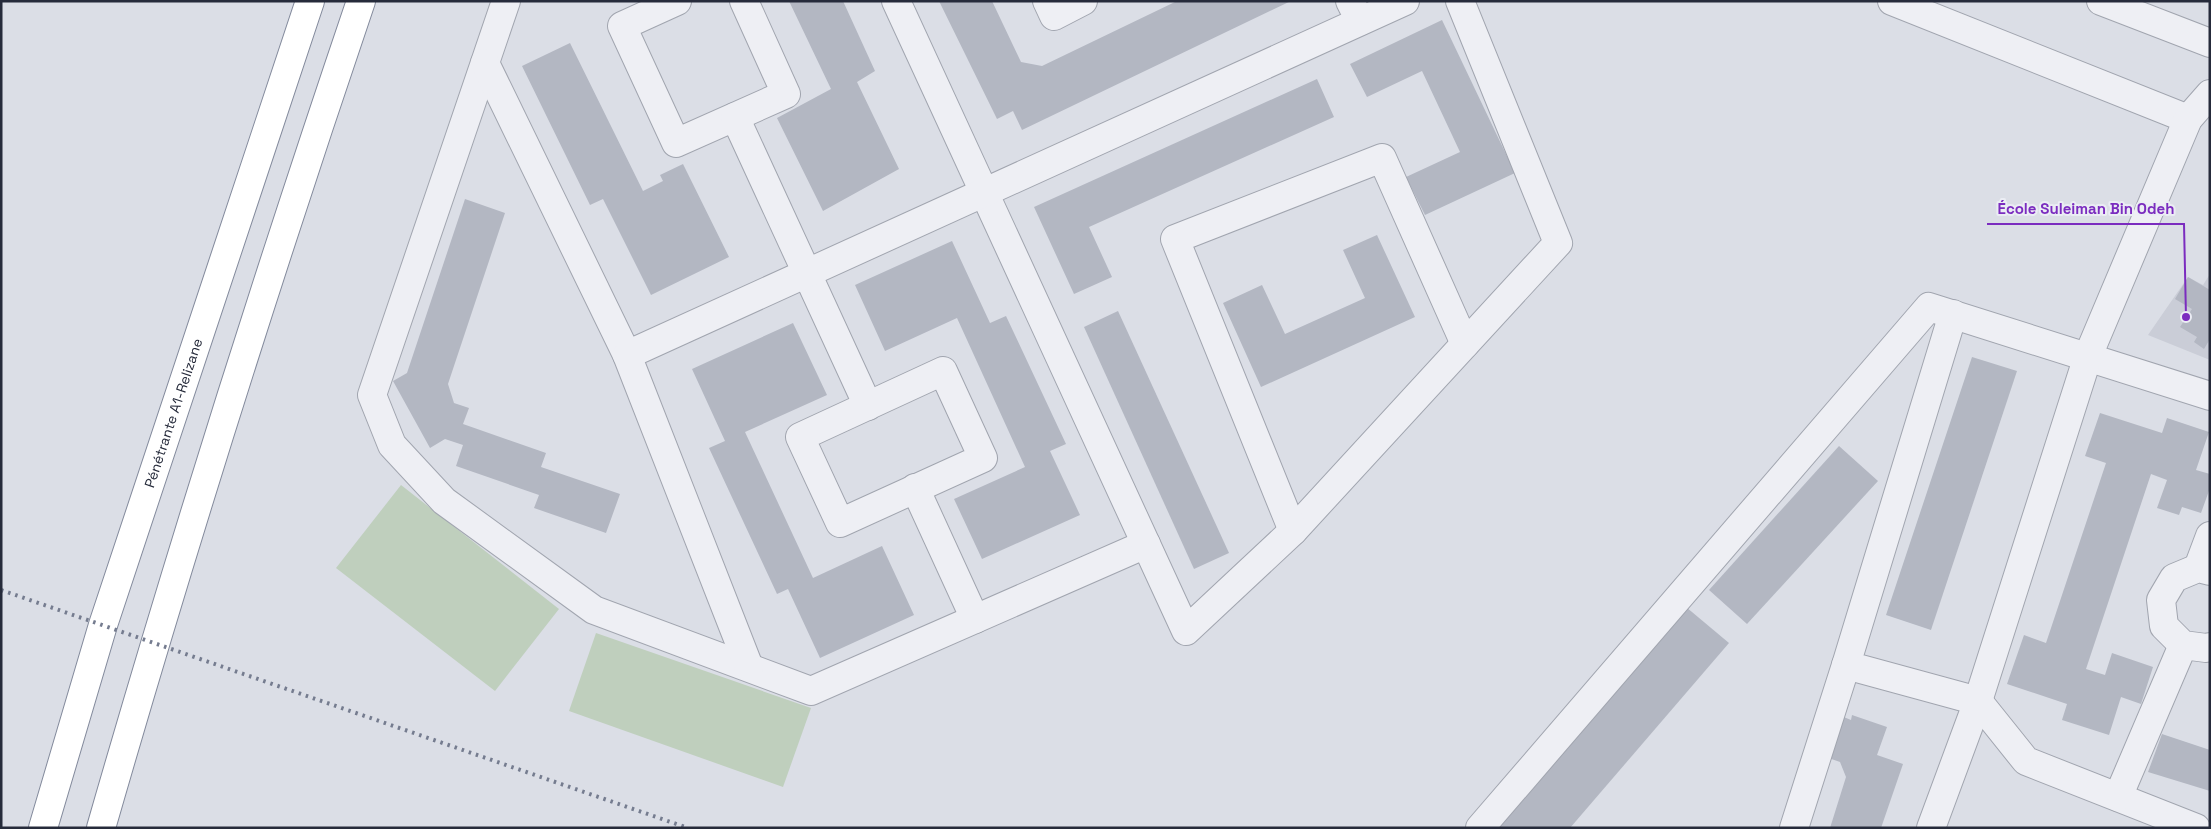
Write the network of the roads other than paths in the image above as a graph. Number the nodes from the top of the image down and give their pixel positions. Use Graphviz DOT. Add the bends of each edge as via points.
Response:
graph roads {
  1 [pos="310,1"];
  2 [pos="361,1"];
  3 [pos="506,1"];
  4 [pos="677,1"];
  5 [pos="744,1"];
  6 [pos="896,1"];
  7 [pos="1047,1"];
  8 [pos="1083,1"];
  9 [pos="1404,1"];
  10 [pos="1460,1"];
  11 [pos="1892,1"];
  12 [pos="2101,1"];
  13 [pos="1355,11"];
  14 [pos="2210,43"];
  15 [pos="485,63"];
  16 [pos="2210,94"];
  17 [pos="735,117"];
  18 [pos="2188,119"];
  19 [pos="984,193"];
  20 [pos="808,273"];
  21 [pos="1953,314"];
  22 [pos="1465,344"];
  23 [pos="627,355"];
  24 [pos="2088,356"];
  25 [pos="2210,396"];
  26 [pos="868,406"];
  27 [pos="915,488"];
  28 [pos="1293,531"];
  29 [pos="2210,536"];
  30 [pos="1146,544"];
  31 [pos="2204,570"];
  32 [pos="975,619"];
  33 [pos="2183,645"];
  34 [pos="2210,647"];
  35 [pos="1846,665"];
  36 [pos="749,667"];
  37 [pos="1978,701"];
  38 [pos="2118,797"];
  39 [pos="43,828"];
  40 [pos="101,828"];
  41 [pos="1480,828"];
  42 [pos="1794,828"];
  43 [pos="1930,828"];
  44 [pos="2196,828"];
  1 -- 39 [label="highway, Pénétrante A1-Relizane" via="103,625"];
  2 -- 40 [label="highway" via="272,264 157,634"];
  3 -- 15 [label="street"];
  4 -- 17 [label="street" via="622,26 676,143"];
  5 -- 17 [label="street" via="786,94"];
  6 -- 19 [label="street"];
  7 -- 8 [label="street" via="1054,16"];
  9 -- 13 [label="street"];
  10 -- 22 [label="street" via="1558,243"];
  11 -- 18 [label="street"];
  12 -- 14 [label="street"];
  13 -- 19 [label="street"];
  15 -- 23 [label="street"];
  15 -- 36 [label="street" via="372,395 392,445 444,501 594,610"];
  16 -- 18 [label="street"];
  17 -- 20 [label="street"];
  18 -- 24 [label="street"];
  19 -- 20 [label="street"];
  19 -- 30 [label="street"];
  20 -- 23 [label="street"];
  20 -- 26 [label="street"];
  21 -- 24 [label="street"];
  21 -- 35 [label="street"];
  21 -- 41 [label="street" via="1929,307"];
  22 -- 28 [label="street"];
  22 -- 28 [label="street" via="1382,158 1175,240"];
  23 -- 36 [label="street"];
  24 -- 25 [label="street"];
  24 -- 37 [label="street"];
  26 -- 27 [label="street" via="800,437 840,522"];
  26 -- 27 [label="street" via="944,372 983,458"];
  27 -- 32 [label="street"];
  28 -- 30 [label="street" via="1186,631"];
  29 -- 31 [label="street"];
  30 -- 32 [label="street"];
  31 -- 33 [label="street" via="2174,578 2161,600 2164,626"];
  32 -- 36 [label="street" via="811,691"];
  33 -- 34 [label="street"];
  33 -- 38 [label="street"];
  35 -- 37 [label="street"];
  35 -- 42 [label="street"];
  37 -- 38 [label="street" via="2026,761"];
  37 -- 43 [label="street"];
  38 -- 44 [label="street"];
}
